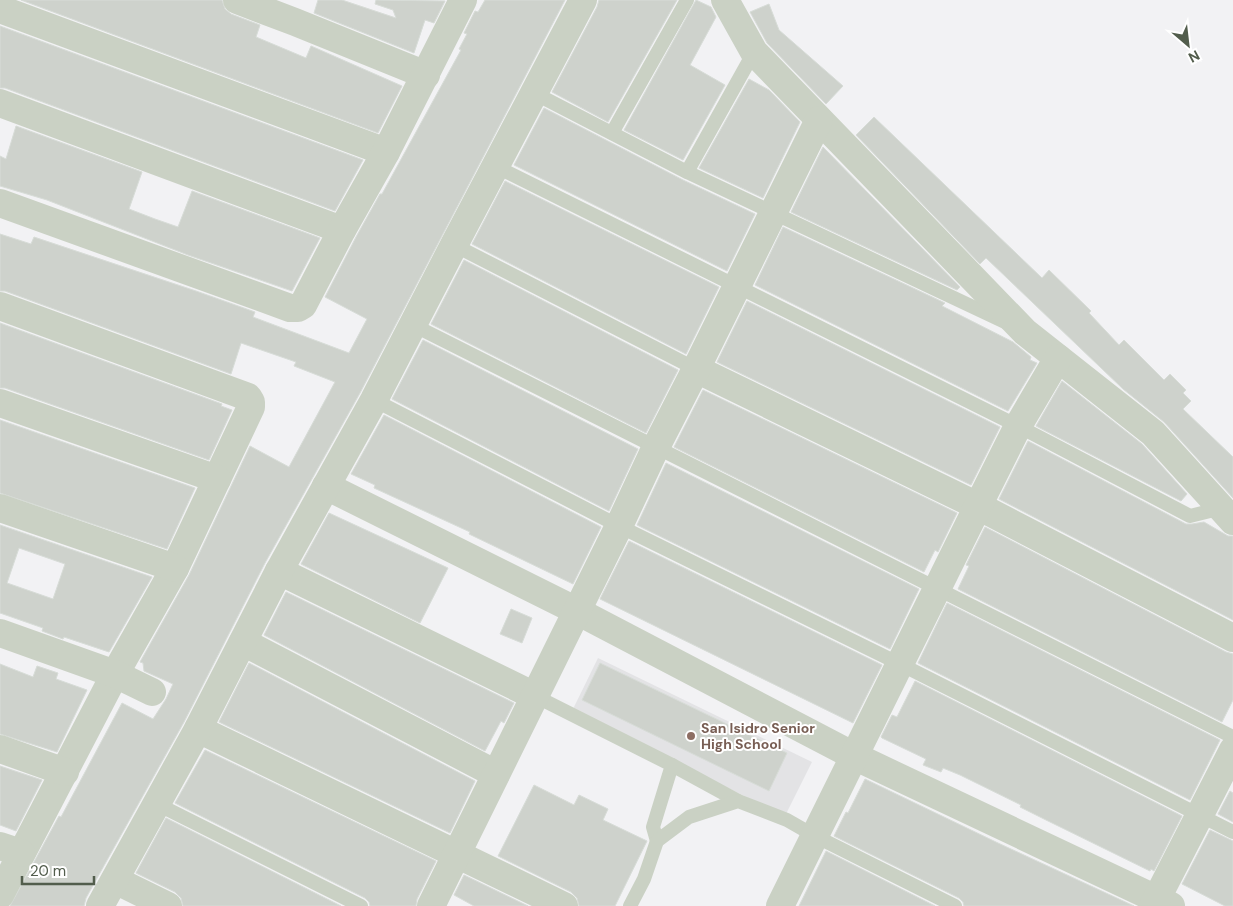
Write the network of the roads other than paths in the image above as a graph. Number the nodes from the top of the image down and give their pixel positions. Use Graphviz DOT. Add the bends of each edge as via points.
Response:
graph roads {
  1 [pos="237,0"];
  2 [pos="463,0"];
  3 [pos="583,0"];
  4 [pos="687,0"];
  5 [pos="725,0"];
  6 [pos="0,8"];
  7 [pos="299,11"];
  8 [pos="754,52"];
  9 [pos="426,75"];
  10 [pos="534,93"];
  11 [pos="0,103"];
  12 [pos="819,120"];
  13 [pos="612,133"];
  14 [pos="386,152"];
  15 [pos="495,166"];
  16 [pos="687,172"];
  17 [pos="0,203"];
  18 [pos="773,213"];
  19 [pos="342,230"];
  20 [pos="454,245"];
  21 [pos="736,287"];
  22 [pos="0,306"];
  23 [pos="413,325"];
  24 [pos="1025,332"];
  25 [pos="1058,358"];
  26 [pos="696,369"];
  27 [pos="374,400"];
  28 [pos="0,403"];
  29 [pos="1018,426"];
  30 [pos="655,449"];
  31 [pos="218,479"];
  32 [pos="326,486"];
  33 [pos="978,506"];
  34 [pos="0,508"];
  35 [pos="1227,514"];
  36 [pos="619,526"];
  37 [pos="175,568"];
  38 [pos="279,571"];
  39 [pos="937,588"];
  40 [pos="577,610"];
  41 [pos="0,633"];
  42 [pos="1233,638"];
  43 [pos="243,642"];
  44 [pos="900,664"];
  45 [pos="116,674"];
  46 [pos="152,692"];
  47 [pos="535,696"];
  48 [pos="198,729"];
  49 [pos="1233,737"];
  50 [pos="0,749"];
  51 [pos="1233,750"];
  52 [pos="854,756"];
  53 [pos="672,765"];
  54 [pos="64,772"];
  55 [pos="496,774"];
  56 [pos="738,801"];
  57 [pos="157,804"];
  58 [pos="1199,815"];
  59 [pos="1233,832"];
  60 [pos="815,836"];
  61 [pos="657,841"];
  62 [pos="11,850"];
  63 [pos="457,854"];
  64 [pos="115,880"];
  65 [pos="0,894"];
  66 [pos="1160,904"];
  67 [pos="100,906"];
  68 [pos="168,906"];
  69 [pos="361,906"];
  70 [pos="432,906"];
  71 [pos="564,906"];
  72 [pos="630,906"];
  73 [pos="780,906"];
  74 [pos="954,906"];
  1 -- 7 [label="street"];
  2 -- 9 [label="street"];
  3 -- 10 [label="street"];
  4 -- 13 [label="lane"];
  5 -- 8 [label="street"];
  6 -- 14 [label="street"];
  7 -- 9 [label="street"];
  8 -- 12 [label="street"];
  8 -- 16 [label="lane"];
  9 -- 14 [label="street"];
  10 -- 13 [label="lane"];
  10 -- 15 [label="street"];
  11 -- 19 [label="street"];
  12 -- 18 [label="street"];
  12 -- 24 [label="street"];
  13 -- 16 [label="lane"];
  14 -- 19 [label="street"];
  15 -- 20 [label="street"];
  15 -- 21 [label="lane"];
  16 -- 18 [label="lane"];
  17 -- 19 [label="street" via="290,308 303,305"];
  18 -- 21 [label="street"];
  18 -- 24 [label="lane"];
  20 -- 23 [label="street"];
  20 -- 26 [label="lane"];
  21 -- 26 [label="street"];
  21 -- 29 [label="lane"];
  22 -- 31 [label="street" via="248,397 251,407"];
  23 -- 27 [label="street"];
  23 -- 30 [label="lane"];
  24 -- 25 [label="street"];
  25 -- 29 [label="street"];
  25 -- 35 [label="street" via="1153,433"];
  26 -- 30 [label="street"];
  26 -- 33 [label="street"];
  27 -- 32 [label="street"];
  27 -- 36 [label="lane"];
  28 -- 31 [label="street"];
  29 -- 33 [label="street"];
  29 -- 35 [label="lane" via="1190,516"];
  30 -- 36 [label="street"];
  30 -- 39 [label="lane"];
  31 -- 37 [label="street"];
  32 -- 38 [label="street"];
  32 -- 40 [label="street"];
  33 -- 39 [label="street"];
  33 -- 42 [label="street"];
  34 -- 37 [label="street"];
  36 -- 40 [label="street"];
  36 -- 44 [label="lane"];
  37 -- 45 [label="street"];
  38 -- 43 [label="street"];
  38 -- 47 [label="street"];
  39 -- 44 [label="street"];
  39 -- 49 [label="lane"];
  40 -- 47 [label="street"];
  40 -- 52 [label="street"];
  41 -- 45 [label="street"];
  43 -- 48 [label="street"];
  43 -- 55 [label="street"];
  44 -- 52 [label="street"];
  44 -- 58 [label="lane"];
  45 -- 46 [label="street"];
  45 -- 54 [label="street"];
  47 -- 53 [label="lane"];
  47 -- 55 [label="street"];
  48 -- 57 [label="street"];
  48 -- 63 [label="street"];
  50 -- 54 [label="street"];
  51 -- 58 [label="street"];
  52 -- 60 [label="street"];
  52 -- 66 [label="street"];
  53 -- 56 [label="lane"];
  53 -- 61 [label="lane" via="653,827"];
  54 -- 62 [label="street"];
  55 -- 63 [label="street"];
  56 -- 60 [label="lane" via="786,820"];
  56 -- 61 [label="lane" via="689,817"];
  57 -- 64 [label="street"];
  57 -- 69 [label="lane"];
  58 -- 59 [label="lane"];
  58 -- 66 [label="street"];
  60 -- 73 [label="street"];
  60 -- 74 [label="lane"];
  61 -- 72 [label="lane" via="644,880"];
  62 -- 65 [label="street"];
  63 -- 70 [label="street"];
  63 -- 71 [label="street"];
  64 -- 67 [label="street"];
  64 -- 68 [label="street"];
}
